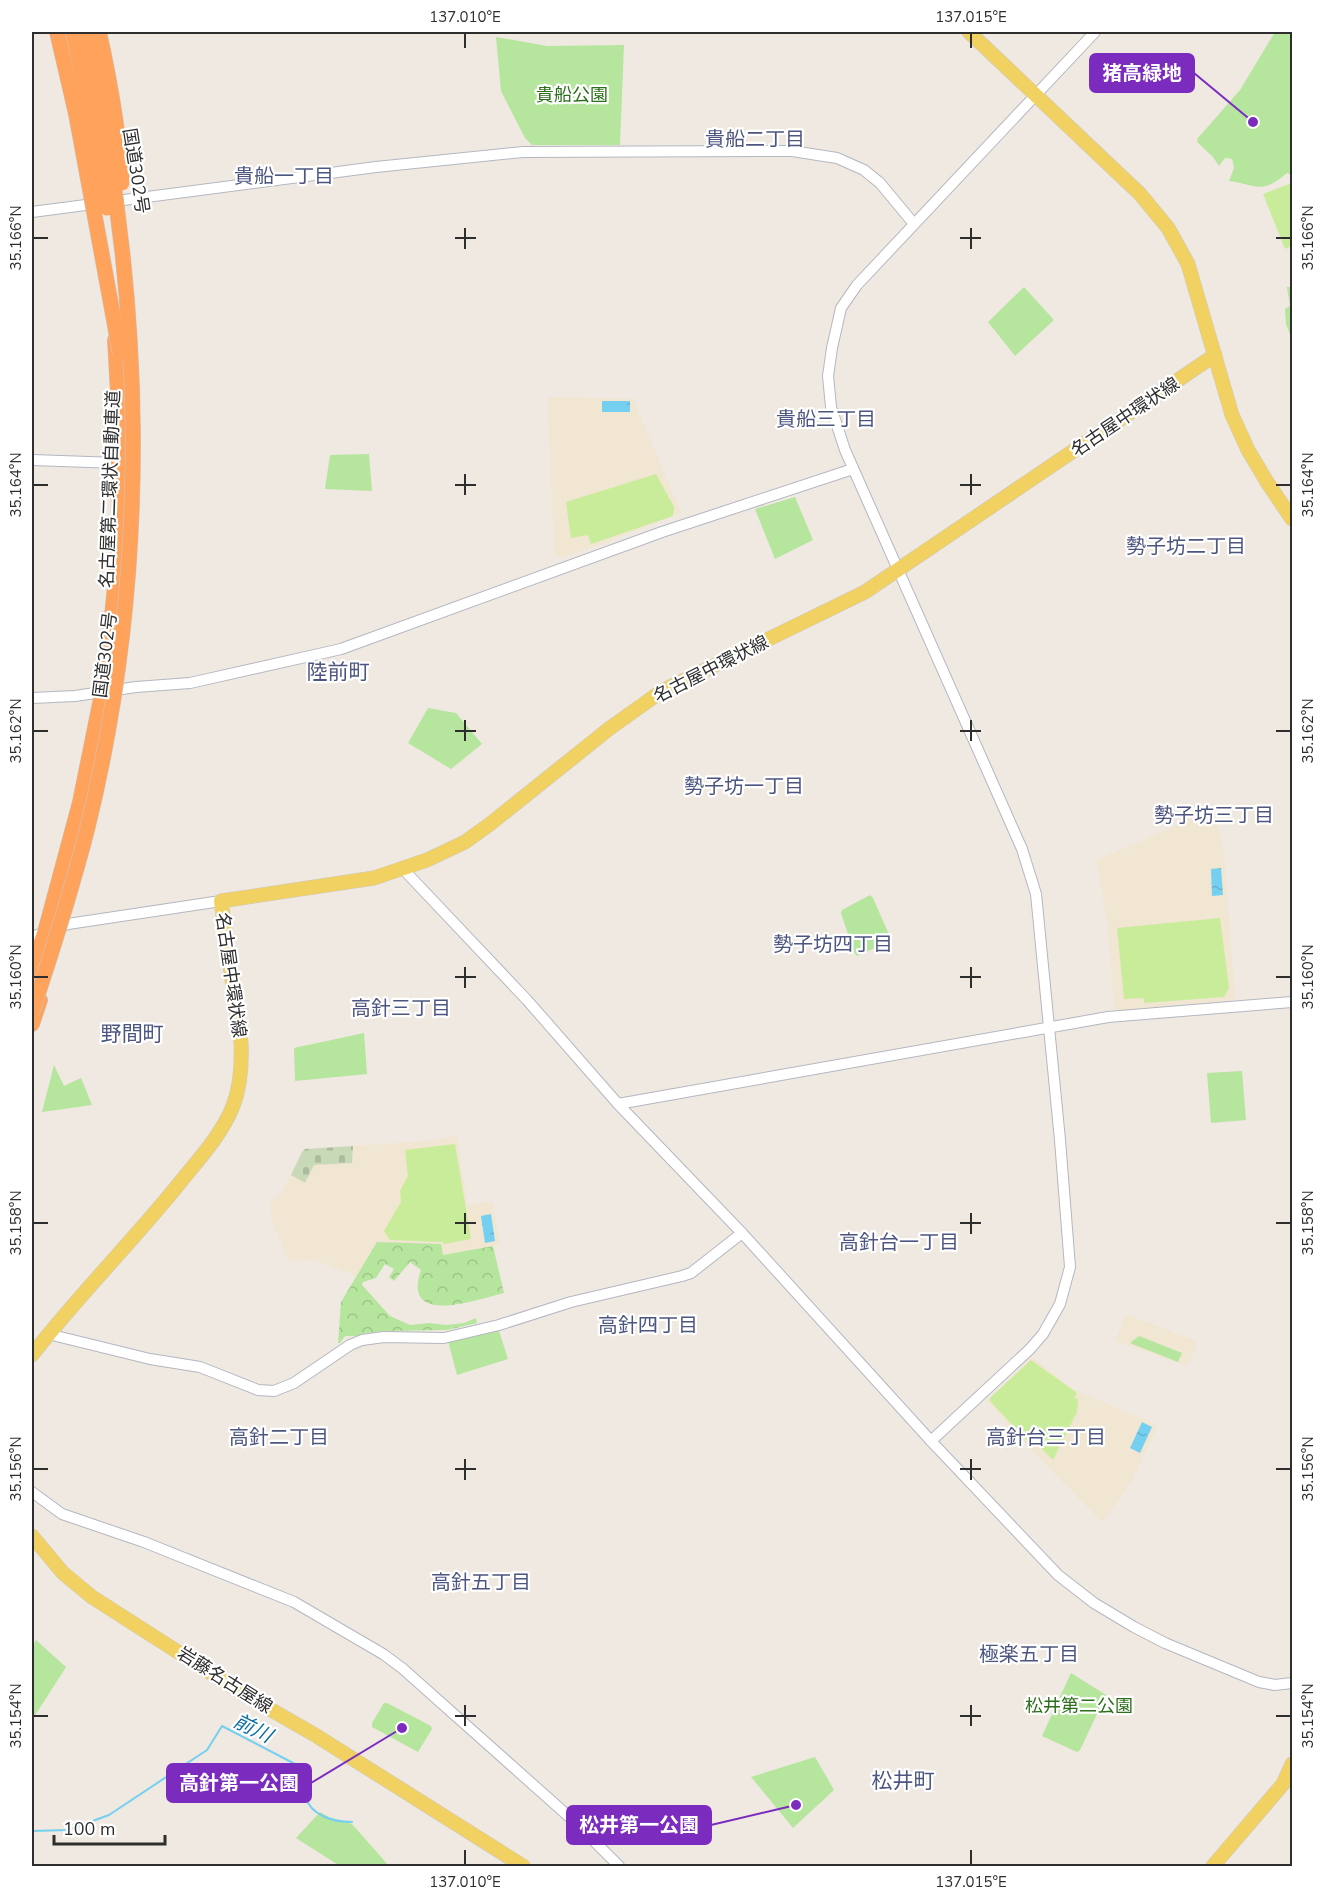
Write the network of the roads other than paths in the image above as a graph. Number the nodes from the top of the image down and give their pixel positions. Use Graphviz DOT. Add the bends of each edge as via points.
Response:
graph roads {
  1 [pos="57,32"];
  2 [pos="71,32"];
  3 [pos="85,32"];
  4 [pos="90,32"];
  5 [pos="99,32"];
  6 [pos="969,32"];
  7 [pos="1095,32"];
  8 [pos="1036,95"];
  9 [pos="122,200"];
  10 [pos="100,203"];
  11 [pos="32,212"];
  12 [pos="914,224"];
  13 [pos="127,305"];
  14 [pos="120,353"];
  15 [pos="1215,356"];
  16 [pos="32,460"];
  17 [pos="118,463"];
  18 [pos="853,469"];
  19 [pos="1293,519"];
  20 [pos="898,571"];
  21 [pos="122,689"];
  22 [pos="102,693"];
  23 [pos="32,698"];
  24 [pos="403,869"];
  25 [pos="221,901"];
  26 [pos="68,924"];
  27 [pos="38,934"];
  28 [pos="32,969"];
  29 [pos="32,984"];
  30 [pos="1293,1002"];
  31 [pos="32,1012"];
  32 [pos="32,1024"];
  33 [pos="1049,1028"];
  34 [pos="618,1104"];
  35 [pos="742,1233"];
  36 [pos="48,1334"];
  37 [pos="32,1355"];
  38 [pos="931,1441"];
  39 [pos="32,1492"];
  40 [pos="32,1536"];
  41 [pos="1293,1683"];
  42 [pos="1293,1764"];
  43 [pos="523,1866"];
  44 [pos="619,1866"];
  45 [pos="1213,1866"];
  1 -- 14 [label="highway, bridge"];
  2 -- 10 [label="highway, 国道302号"];
  2 -- 14 [label="highway, 名古屋第二環状自動車道, bridge" via="104,188"];
  3 -- 13 [label="highway, 名古屋第二環状自動車道, bridge" via="114,186"];
  4 -- 9 [label="highway, 国道302号"];
  5 -- 13 [label="highway, bridge" via="120,144"];
  6 -- 8 [label="main road"];
  7 -- 8 [label="street"];
  8 -- 12 [label="street"];
  8 -- 15 [label="main road" via="1140,194 1168,228 1188,264"];
  9 -- 10 [label="street"];
  9 -- 12 [label="street" via="522,152 792,151 837,158 864,170"];
  9 -- 21 [label="highway, 国道302号" via="136,323 138,489"];
  10 -- 11 [label="street"];
  10 -- 17 [label="highway, 国道302号" via="115,326"];
  12 -- 18 [label="street" via="841,308 828,376 831,407"];
  13 -- 31 [label="highway, 名古屋第二環状自動車道, bridge" via="133,392 132,529 119,654 87,829"];
  14 -- 29 [label="highway, 名古屋第二環状自動車道" via="124,459 111,653 79,825"];
  15 -- 19 [label="main road" via="1232,415 1248,450"];
  15 -- 20 [label="main road, 名古屋中環状線"];
  16 -- 17 [label="street"];
  17 -- 22 [label="highway, 国道302号" via="118,544"];
  18 -- 20 [label="street"];
  18 -- 21 [label="street" via="662,532 340,649 190,683"];
  20 -- 24 [label="main road, 名古屋中環状線" via="849,601 662,691 465,842"];
  20 -- 33 [label="street" via="1022,849 1036,894"];
  21 -- 22 [label="street"];
  21 -- 26 [label="highway, 国道302号"];
  22 -- 23 [label="street"];
  22 -- 27 [label="highway, 国道302号" via="80,802"];
  24 -- 25 [label="main road, 名古屋中環状線" via="374,878"];
  24 -- 34 [label="street" via="527,1000"];
  25 -- 26 [label="street"];
  25 -- 36 [label="main road, 名古屋中環状線" via="241,1053 239,1087 233,1106 208,1148"];
  26 -- 27 [label="street"];
  26 -- 32 [label="highway, 国道302号"];
  27 -- 28 [label="highway, 国道302号"];
  30 -- 33 [label="street" via="1108,1017"];
  33 -- 34 [label="street"];
  33 -- 38 [label="street" via="1070,1268 1066,1285 1043,1334"];
  34 -- 35 [label="street"];
  35 -- 36 [label="street" via="691,1273 444,1338 362,1340 350,1344 294,1383 274,1391 258,1390 200,1367"];
  35 -- 38 [label="street"];
  36 -- 37 [label="main road, 名古屋中環状線"];
  38 -- 41 [label="street" via="1058,1575 1094,1603 1165,1643 1230,1671 1259,1682"];
  39 -- 44 [label="street" via="62,1514 294,1602 383,1654 575,1822"];
  40 -- 43 [label="main road, 岩藤名古屋線" via="63,1573 92,1597"];
  42 -- 45 [label="main road" via="1283,1784"];
}
